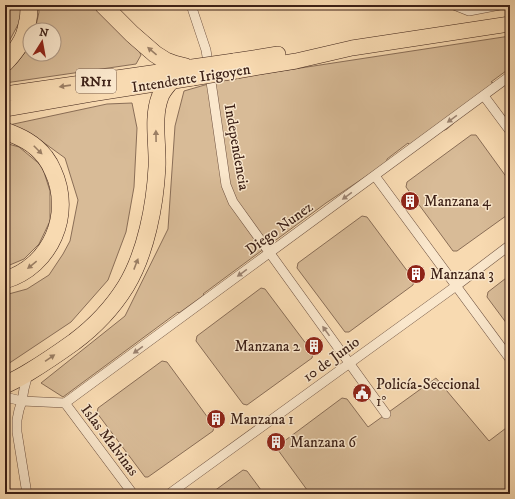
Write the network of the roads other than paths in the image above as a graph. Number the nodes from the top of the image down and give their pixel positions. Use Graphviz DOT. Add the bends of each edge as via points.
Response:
graph roads {
  1 [pos="29,5"];
  2 [pos="103,5"];
  3 [pos="191,5"];
  4 [pos="454,5"];
  5 [pos="500,5"];
  6 [pos="510,24"];
  7 [pos="5,63"];
  8 [pos="190,71"];
  9 [pos="510,76"];
  10 [pos="170,82"];
  11 [pos="5,94"];
  12 [pos="484,96"];
  13 [pos="5,109"];
  14 [pos="5,130"];
  15 [pos="510,131"];
  16 [pos="375,176"];
  17 [pos="510,245"];
  18 [pos="269,253"];
  19 [pos="5,280"];
  20 [pos="456,286"];
  21 [pos="510,359"];
  22 [pos="349,363"];
  23 [pos="28,373"];
  24 [pos="5,386"];
  25 [pos="5,397"];
  26 [pos="22,401"];
  27 [pos="65,403"];
  28 [pos="386,414"];
  29 [pos="27,494"];
  30 [pos="133,494"];
  31 [pos="169,494"];
  1 -- 7 [label="highway" via="27,25 20,45"];
  8 -- 2 [label="highway, one-way" via="155,54"];
  3 -- 18 [label="street, Independencia" via="206,54 226,185 233,202"];
  4 -- 5 [label="street" via="469,11"];
  6 -- 8 [label="main road, Intendente Irigoyen / RN11, bridge" via="352,48 296,61"];
  8 -- 10 [label="main road, Intendente Irigoyen / RN11"];
  8 -- 11 [label="main road, Intendente Irigoyen / RN11, one-way"];
  9 -- 12 [label="street, Diego Nunez"];
  10 -- 13 [label="main road, Intendente Irigoyen / RN11"];
  23 -- 10 [label="highway, one-way" via="90,329 126,286 142,249 149,223 157,166 157,109 160,97"];
  12 -- 15 [label="street"];
  12 -- 16 [label="street, Diego Nunez, one-way"];
  14 -- 19 [label="highway, one-way" via="30,142 46,158 60,195 60,215 49,246 41,258 29,268 14,278"];
  16 -- 18 [label="street, Diego Nunez, one-way"];
  16 -- 20 [label="street"];
  17 -- 20 [label="street, 10 de Junio"];
  22 -- 18 [label="street, Independencia, one-way"];
  18 -- 27 [label="street, Diego Nunez, one-way"];
  20 -- 21 [label="street"];
  20 -- 22 [label="street, 10 de Junio"];
  22 -- 28 [label="street, Independencia"];
  22 -- 31 [label="street, 10 de Junio"];
  23 -- 24 [label="highway"];
  23 -- 26 [label="street"];
  25 -- 26 [label="street"];
  26 -- 27 [label="street"];
  26 -- 29 [label="street" via="17,432"];
  27 -- 30 [label="street, Islas Malvinas"];
}
